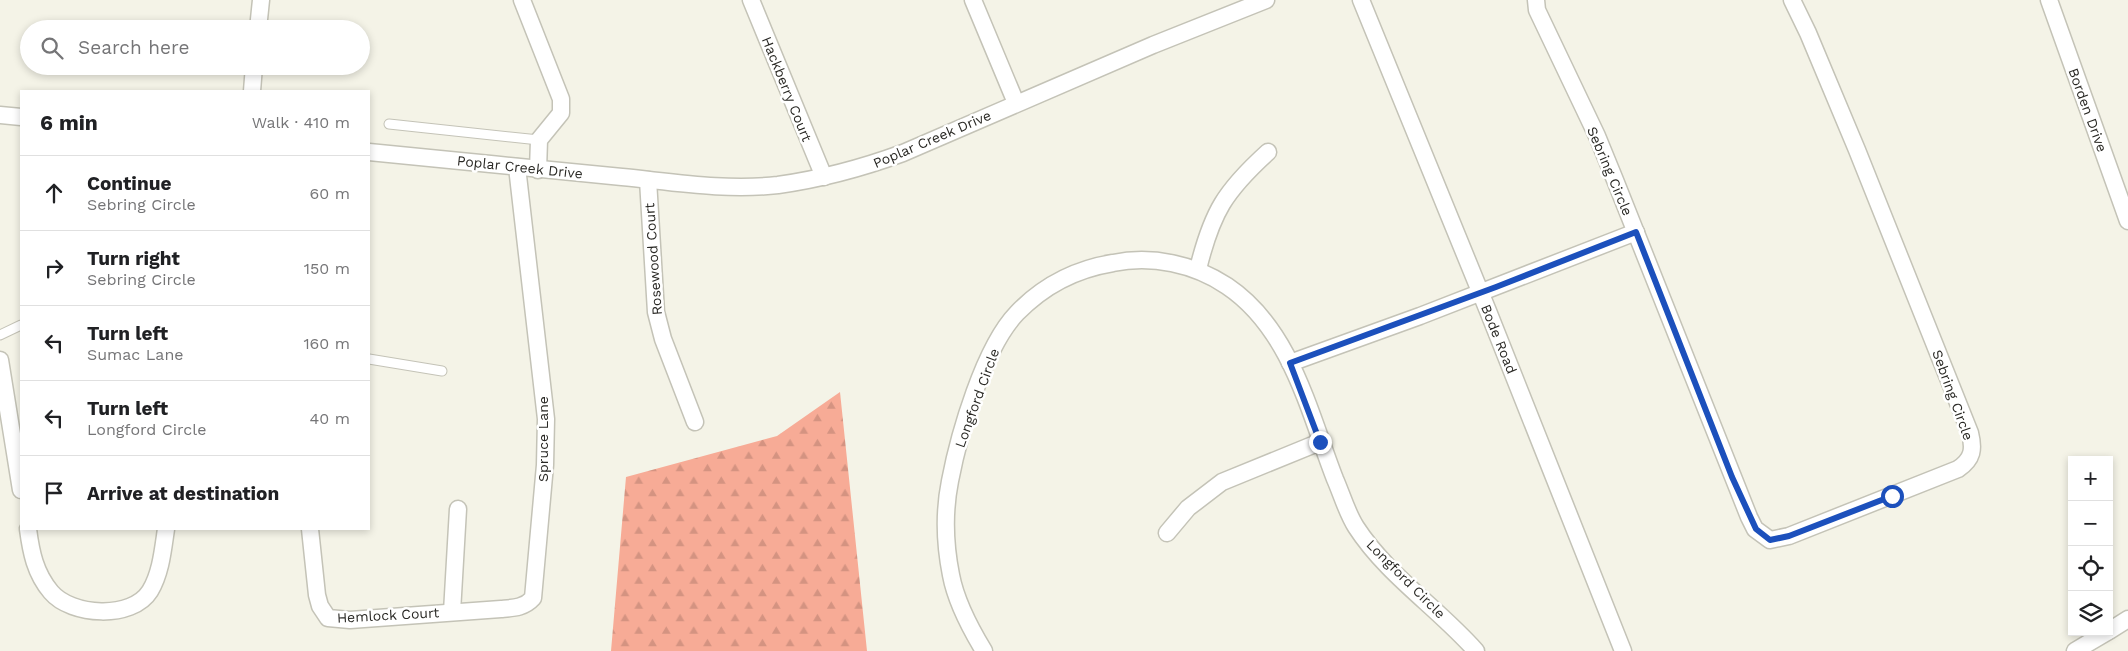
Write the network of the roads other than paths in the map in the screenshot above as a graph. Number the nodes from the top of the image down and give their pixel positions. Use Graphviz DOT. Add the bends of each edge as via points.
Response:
graph roads {
  1 [pos="522,0"];
  2 [pos="751,0"];
  3 [pos="973,0"];
  4 [pos="1266,0"];
  5 [pos="1361,0"];
  6 [pos="1536,0"];
  7 [pos="1792,0"];
  8 [pos="2048,0"];
  9 [pos="259,1"];
  10 [pos="258,20"];
  11 [pos="253,75"];
  12 [pos="252,90"];
  13 [pos="1016,103"];
  14 [pos="0,115"];
  15 [pos="20,117"];
  16 [pos="389,124"];
  17 [pos="539,140"];
  18 [pos="370,152"];
  19 [pos="1268,152"];
  20 [pos="517,167"];
  21 [pos="538,170"];
  22 [pos="824,177"];
  23 [pos="648,180"];
  24 [pos="2128,221"];
  25 [pos="1636,232"];
  26 [pos="1198,269"];
  27 [pos="1481,293"];
  28 [pos="20,325"];
  29 [pos="0,335"];
  30 [pos="370,359"];
  31 [pos="0,360"];
  32 [pos="1290,363"];
  33 [pos="442,371"];
  34 [pos="695,422"];
  35 [pos="1320,442"];
  36 [pos="20,484"];
  37 [pos="458,509"];
  38 [pos="28,530"];
  39 [pos="166,530"];
  40 [pos="310,530"];
  41 [pos="1167,533"];
  42 [pos="452,612"];
  43 [pos="2128,619"];
  44 [pos="2113,628"];
  45 [pos="2100,636"];
  46 [pos="984,651"];
  47 [pos="1476,651"];
  48 [pos="1623,651"];
  49 [pos="2075,651"];
  1 -- 17 [label="street" via="561,99 561,113"];
  2 -- 22 [label="street, Hackberry Court"];
  3 -- 13 [label="street"];
  4 -- 13 [label="street, Poplar Creek Drive"];
  5 -- 27 [label="street, Bode Road"];
  6 -- 25 [label="street, Sebring Circle" via="1537,10 1597,136"];
  7 -- 25 [label="street, Sebring Circle" via="1857,150 1970,433 1972,447 1965,464 1789,536 1770,540 1763,536 1749,517 1732,477"];
  8 -- 24 [label="street, Borden Drive"];
  9 -- 10 [label="street"];
  11 -- 12 [label="street"];
  13 -- 22 [label="street, Poplar Creek Drive" via="903,153"];
  14 -- 15 [label="street"];
  16 -- 17 [label="lane"];
  17 -- 21 [label="street"];
  18 -- 20 [label="street, Poplar Creek Drive"];
  19 -- 26 [label="street" via="1239,178 1216,212"];
  20 -- 21 [label="street, Poplar Creek Drive"];
  20 -- 42 [label="street, Spruce Lane" via="546,419 535,590 528,604 520,607"];
  21 -- 23 [label="street, Poplar Creek Drive"];
  22 -- 23 [label="street, Poplar Creek Drive" via="776,185 737,186"];
  23 -- 34 [label="street, Rosewood Court" via="656,312"];
  25 -- 27 [label="street"];
  26 -- 32 [label="street, Longford Circle" via="1247,301 1285,350"];
  26 -- 46 [label="street, Longford Circle" via="1157,260 1129,259 1069,276 1033,298 1016,314 991,352 958,447 946,510 951,578 962,610"];
  27 -- 32 [label="street"];
  27 -- 48 [label="street, Bode Road"];
  28 -- 29 [label="lane"];
  30 -- 33 [label="lane"];
  31 -- 36 [label="street"];
  32 -- 35 [label="street, Longford Circle"];
  35 -- 41 [label="street" via="1222,482 1188,508"];
  35 -- 47 [label="street, Longford Circle" via="1354,524 1368,544"];
  37 -- 42 [label="street"];
  38 -- 39 [label="street" via="33,560 40,578 53,594 85,610 109,611 142,601 150,590 161,560"];
  40 -- 42 [label="street, Hemlock Court" via="317,595 325,615 334,620"];
  43 -- 44 [label="street"];
  45 -- 49 [label="street"];
}
